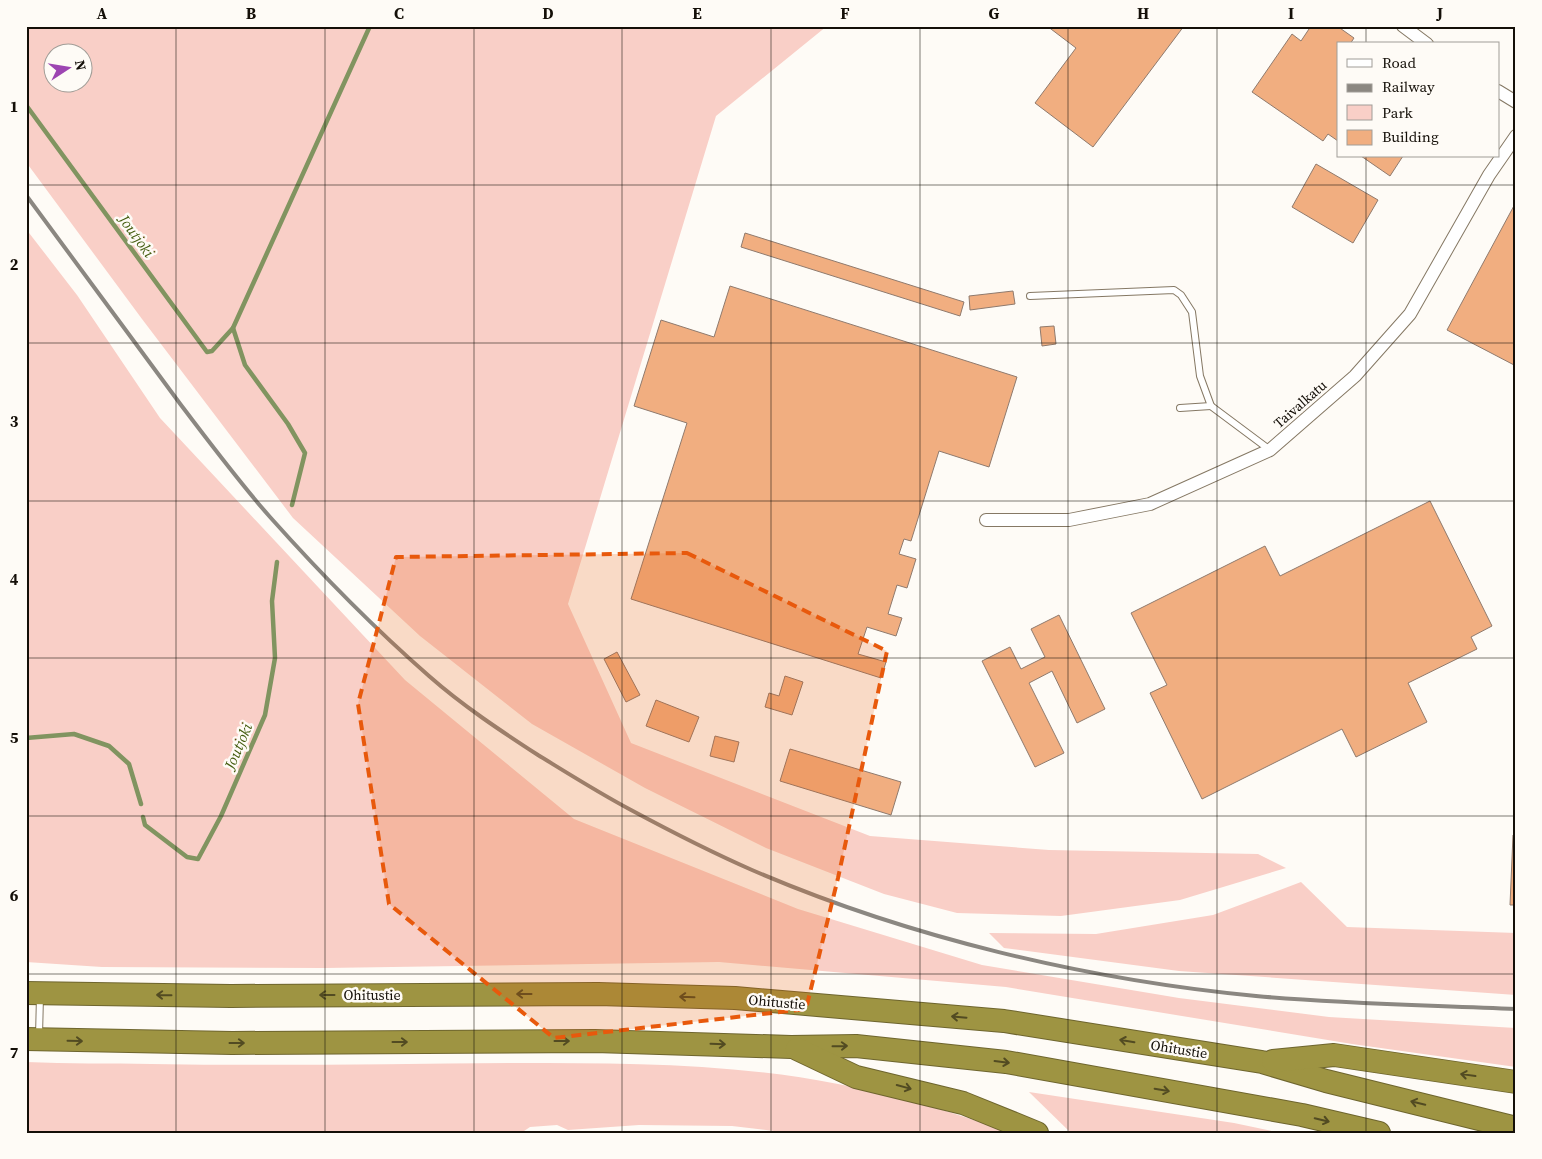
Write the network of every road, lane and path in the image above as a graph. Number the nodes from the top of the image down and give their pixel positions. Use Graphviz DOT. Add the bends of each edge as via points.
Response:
graph roads {
  1 [pos="1403,26"];
  2 [pos="1424,42"];
  3 [pos="1500,92"];
  4 [pos="1516,102"];
  5 [pos="1516,136"];
  6 [pos="1030,296"];
  7 [pos="1211,406"];
  8 [pos="1180,408"];
  9 [pos="1270,450"];
  10 [pos="986,520"];
  11 [pos="33,993"];
  12 [pos="33,1040"];
  13 [pos="791,1047"];
  14 [pos="1262,1062"];
  15 [pos="1516,1082"];
  16 [pos="1516,1128"];
  17 [pos="1036,1133"];
  18 [pos="1379,1133"];
  1 -- 2 [label="street"];
  3 -- 4 [label="street"];
  5 -- 9 [label="street, Taivalkatu" via="1489,176 1410,314 1355,376"];
  6 -- 7 [label="lane" via="1174,290 1192,312 1200,376"];
  7 -- 8 [label="lane"];
  7 -- 9 [label="lane"];
  9 -- 10 [label="street, Taivalkatu" via="1150,504 1069,520"];
  11 -- 12 [label="lane"];
  14 -- 11 [label="highway, Ohitustie, one-way" via="1004,1021 735,998 598,994 231,996"];
  12 -- 13 [label="highway, one-way" via="232,1043 605,1041"];
  13 -- 17 [label="highway, one-way" via="856,1077 963,1103"];
  13 -- 18 [label="highway, one-way" via="856,1046 1006,1062 1302,1115"];
  15 -- 14 [label="highway, one-way" via="1334,1056"];
  16 -- 14 [label="highway, Ohitustie, one-way"];
}
